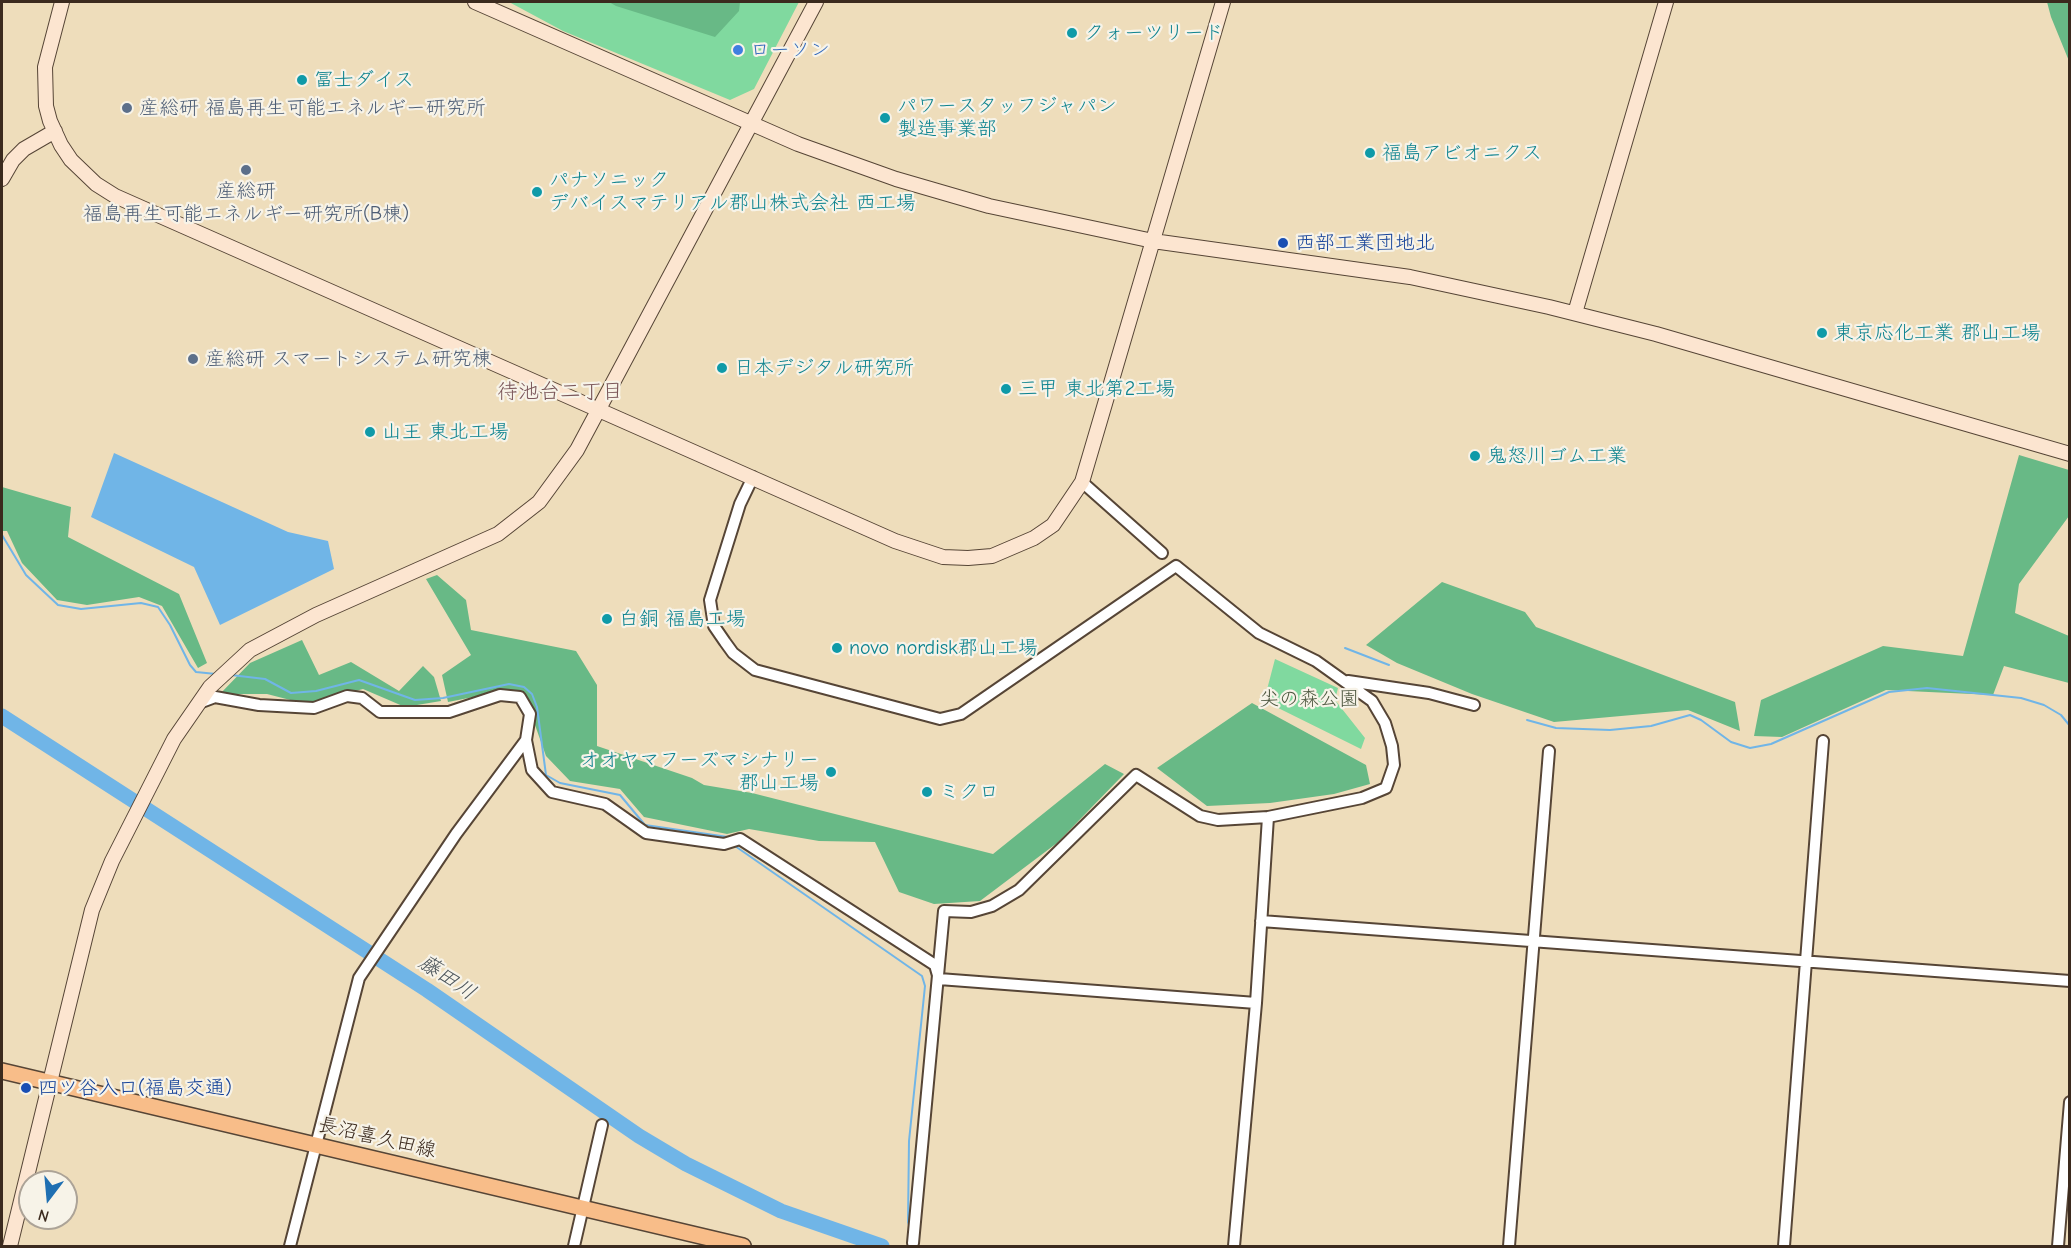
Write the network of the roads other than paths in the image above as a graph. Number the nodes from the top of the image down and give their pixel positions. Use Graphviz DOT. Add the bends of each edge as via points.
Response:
graph roads {
  1 [pos="62,2"];
  2 [pos="475,2"];
  3 [pos="816,2"];
  4 [pos="1223,2"];
  5 [pos="1666,2"];
  6 [pos="753,124"];
  7 [pos="55,131"];
  8 [pos="2,179"];
  9 [pos="1153,241"];
  10 [pos="1575,313"];
  11 [pos="597,410"];
  12 [pos="2070,454"];
  13 [pos="753,477"];
  14 [pos="1082,482"];
  15 [pos="1162,553"];
  16 [pos="1348,681"];
  17 [pos="199,703"];
  18 [pos="1474,705"];
  19 [pos="526,740"];
  20 [pos="1823,741"];
  21 [pos="1550,751"];
  22 [pos="1268,817"];
  23 [pos="1261,921"];
  24 [pos="1533,940"];
  25 [pos="1806,962"];
  26 [pos="939,979"];
  27 [pos="2070,981"];
  28 [pos="1256,1003"];
  29 [pos="2,1071"];
  30 [pos="50,1082"];
  31 [pos="2070,1102"];
  32 [pos="602,1125"];
  33 [pos="317,1145"];
  34 [pos="583,1208"];
  35 [pos="913,1243"];
  36 [pos="10,1246"];
  37 [pos="290,1246"];
  38 [pos="574,1246"];
  39 [pos="743,1246"];
  40 [pos="1234,1246"];
  41 [pos="1509,1246"];
  42 [pos="1784,1246"];
  43 [pos="2058,1246"];
  1 -- 7 [label="street" via="44,80 46,106"];
  2 -- 6 [label="street"];
  3 -- 6 [label="street"];
  4 -- 9 [label="street"];
  5 -- 10 [label="street"];
  6 -- 9 [label="street" via="896,179 989,206"];
  6 -- 11 [label="street"];
  7 -- 8 [label="street" via="24,149"];
  7 -- 11 [label="street" via="71,160 115,196"];
  9 -- 10 [label="street" via="1421,279"];
  9 -- 14 [label="street"];
  10 -- 12 [label="street"];
  11 -- 13 [label="street"];
  11 -- 17 [label="street" via="577,450 539,502 498,534 280,632 226,670"];
  13 -- 14 [label="street" via="919,550 943,557 968,558 992,556 1034,538 1053,525"];
  13 -- 16 [label="street" via="740,504 710,600 719,634 733,653 755,670 940,719 961,714 1176,566 1259,633"];
  14 -- 15 [label="street"];
  16 -- 18 [label="street" via="1429,693"];
  16 -- 22 [label="street" via="1372,701 1385,723 1394,765 1386,788 1362,798"];
  17 -- 19 [label="street" via="215,697 259,705 314,708 347,696 362,698 380,712 449,712 500,695 520,697 530,714"];
  17 -- 30 [label="street" via="174,739 146,792 92,910"];
  19 -- 26 [label="street" via="532,770 552,792 605,804 646,833 724,844 741,839 935,965"];
  19 -- 33 [label="street" via="456,834 359,978"];
  20 -- 25 [label="street"];
  21 -- 24 [label="street"];
  22 -- 23 [label="street"];
  22 -- 26 [label="street" via="1218,820 1200,816 1136,775 1019,890 992,906 971,912 944,911"];
  23 -- 24 [label="street"];
  23 -- 28 [label="street"];
  24 -- 25 [label="street"];
  24 -- 41 [label="street"];
  25 -- 27 [label="street"];
  25 -- 42 [label="street"];
  26 -- 28 [label="street"];
  26 -- 35 [label="street"];
  28 -- 40 [label="street"];
  29 -- 30 [label="main road, 長沼喜久田線"];
  30 -- 33 [label="main road, 長沼喜久田線"];
  30 -- 36 [label="street"];
  31 -- 43 [label="street"];
  32 -- 34 [label="street"];
  33 -- 34 [label="main road, 長沼喜久田線"];
  33 -- 37 [label="street"];
  34 -- 38 [label="street"];
  34 -- 39 [label="main road, 長沼喜久田線"];
}
